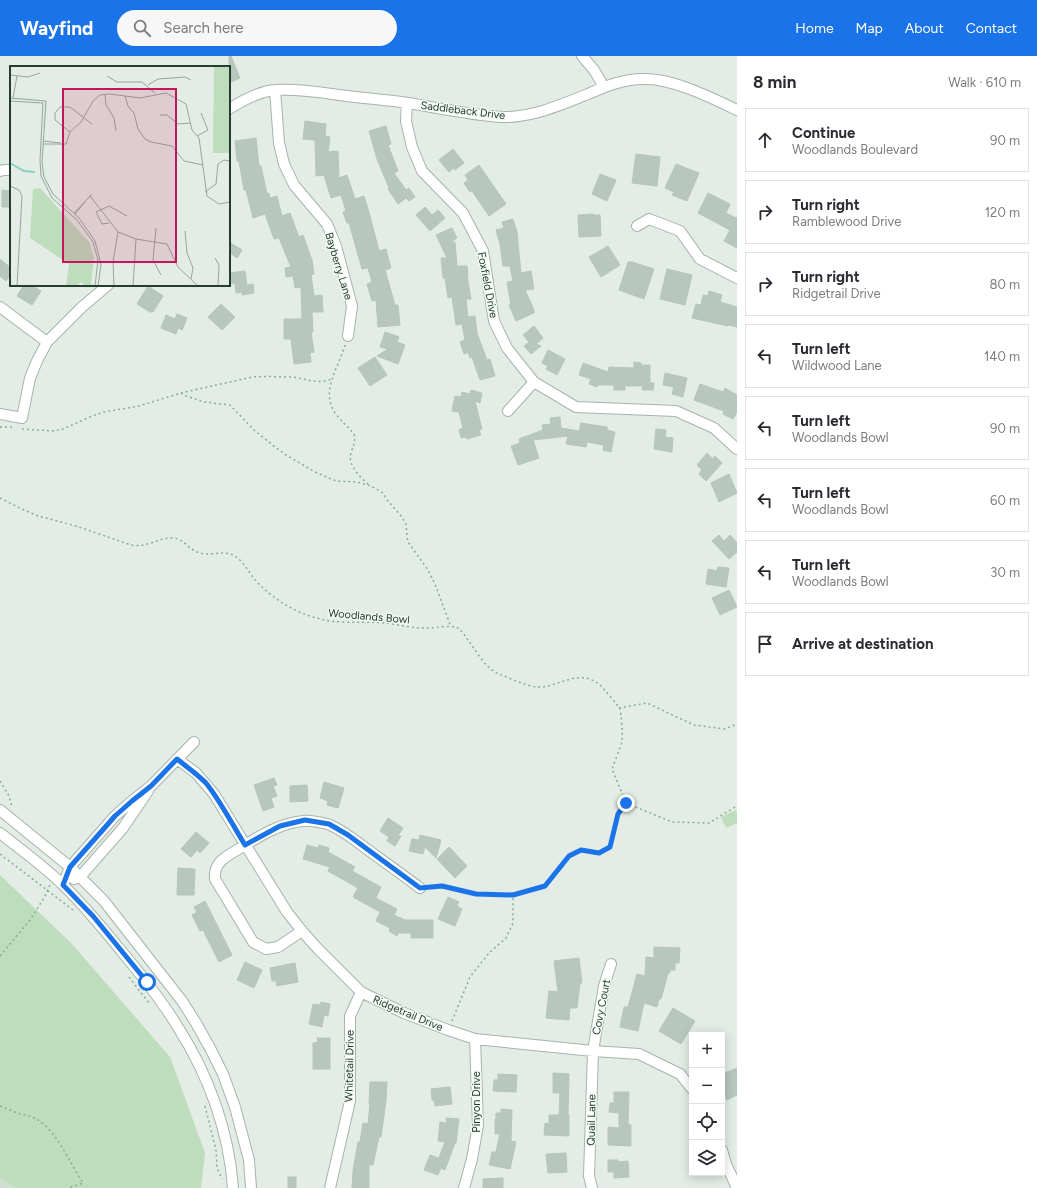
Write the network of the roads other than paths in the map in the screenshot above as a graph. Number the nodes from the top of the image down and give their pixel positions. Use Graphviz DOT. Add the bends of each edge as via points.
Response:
graph roads {
  1 [pos="582,56"];
  2 [pos="604,87"];
  3 [pos="275,90"];
  4 [pos="407,103"];
  5 [pos="230,108"];
  6 [pos="737,110"];
  7 [pos="10,170"];
  8 [pos="0,171"];
  9 [pos="637,226"];
  10 [pos="737,278"];
  11 [pos="107,286"];
  12 [pos="0,307"];
  13 [pos="348,336"];
  14 [pos="48,342"];
  15 [pos="534,382"];
  16 [pos="508,411"];
  17 [pos="0,414"];
  18 [pos="0,418"];
  19 [pos="22,418"];
  20 [pos="737,449"];
  21 [pos="194,742"];
  22 [pos="177,759"];
  23 [pos="151,786"];
  24 [pos="0,810"];
  25 [pos="0,833"];
  26 [pos="245,845"];
  27 [pos="70,867"];
  28 [pos="80,877"];
  29 [pos="63,885"];
  30 [pos="420,888"];
  31 [pos="302,930"];
  32 [pos="611,964"];
  33 [pos="361,992"];
  34 [pos="475,1039"];
  35 [pos="593,1051"];
  36 [pos="689,1085"];
  37 [pos="725,1160"];
  38 [pos="232,1188"];
  39 [pos="251,1188"];
  40 [pos="330,1188"];
  41 [pos="464,1188"];
  42 [pos="592,1188"];
  43 [pos="737,1188"];
  1 -- 2 [label="street"];
  2 -- 4 [label="street, Saddleback Drive" via="532,114 503,117"];
  2 -- 6 [label="street, Saddleback Drive" via="627,80 647,79 677,84"];
  3 -- 4 [label="street, Saddleback Drive" via="306,91"];
  3 -- 5 [label="street, Saddleback Drive" via="257,94"];
  3 -- 13 [label="street, Bayberry Lane" via="279,143 284,164 294,185 326,224 336,246 352,306"];
  4 -- 15 [label="street, Foxfield Drive" via="406,121 412,147 422,171 464,213 483,251 494,321 507,348"];
  7 -- 8 [label="street"];
  9 -- 10 [label="street" via="649,219 680,231 700,259"];
  11 -- 14 [label="street"];
  12 -- 14 [label="street"];
  14 -- 19 [label="street" via="30,378"];
  15 -- 16 [label="street"];
  15 -- 20 [label="street, Foxfield Drive" via="576,407 676,411 714,428"];
  17 -- 19 [label="street"];
  18 -- 19 [label="street"];
  21 -- 22 [label="street"];
  22 -- 23 [label="street"];
  22 -- 26 [label="street, Ridgetrail Drive" via="196,773 214,794"];
  23 -- 27 [label="street" via="115,816"];
  23 -- 28 [label="street" via="123,828"];
  24 -- 27 [label="street"];
  25 -- 29 [label="street"];
  26 -- 30 [label="street" via="280,826 305,820 329,824"];
  26 -- 31 [label="street, Ridgetrail Drive" via="287,912"];
  26 -- 31 [label="street" via="224,858 215,874 218,885 253,942 266,949 278,947"];
  27 -- 28 [label="street"];
  27 -- 29 [label="street"];
  28 -- 29 [label="street"];
  28 -- 39 [label="street" via="104,901 182,1000 208,1043 235,1108 249,1160"];
  29 -- 38 [label="street" via="93,916 147,982 179,1028 215,1102 225,1136"];
  31 -- 33 [label="street, Ridgetrail Drive"];
  32 -- 35 [label="street, Covy Court" via="604,986"];
  33 -- 34 [label="street, Ridgetrail Drive" via="404,1013"];
  33 -- 40 [label="street, Whitetail Drive" via="350,1016 350,1101"];
  34 -- 35 [label="street, Ridgetrail Drive"];
  34 -- 41 [label="street, Pinyon Drive" via="478,1125"];
  35 -- 36 [label="street, Ridgetrail Drive" via="639,1054 680,1074"];
  35 -- 42 [label="street, Quail Lane" via="589,1176"];
  37 -- 43 [label="street"];
}
